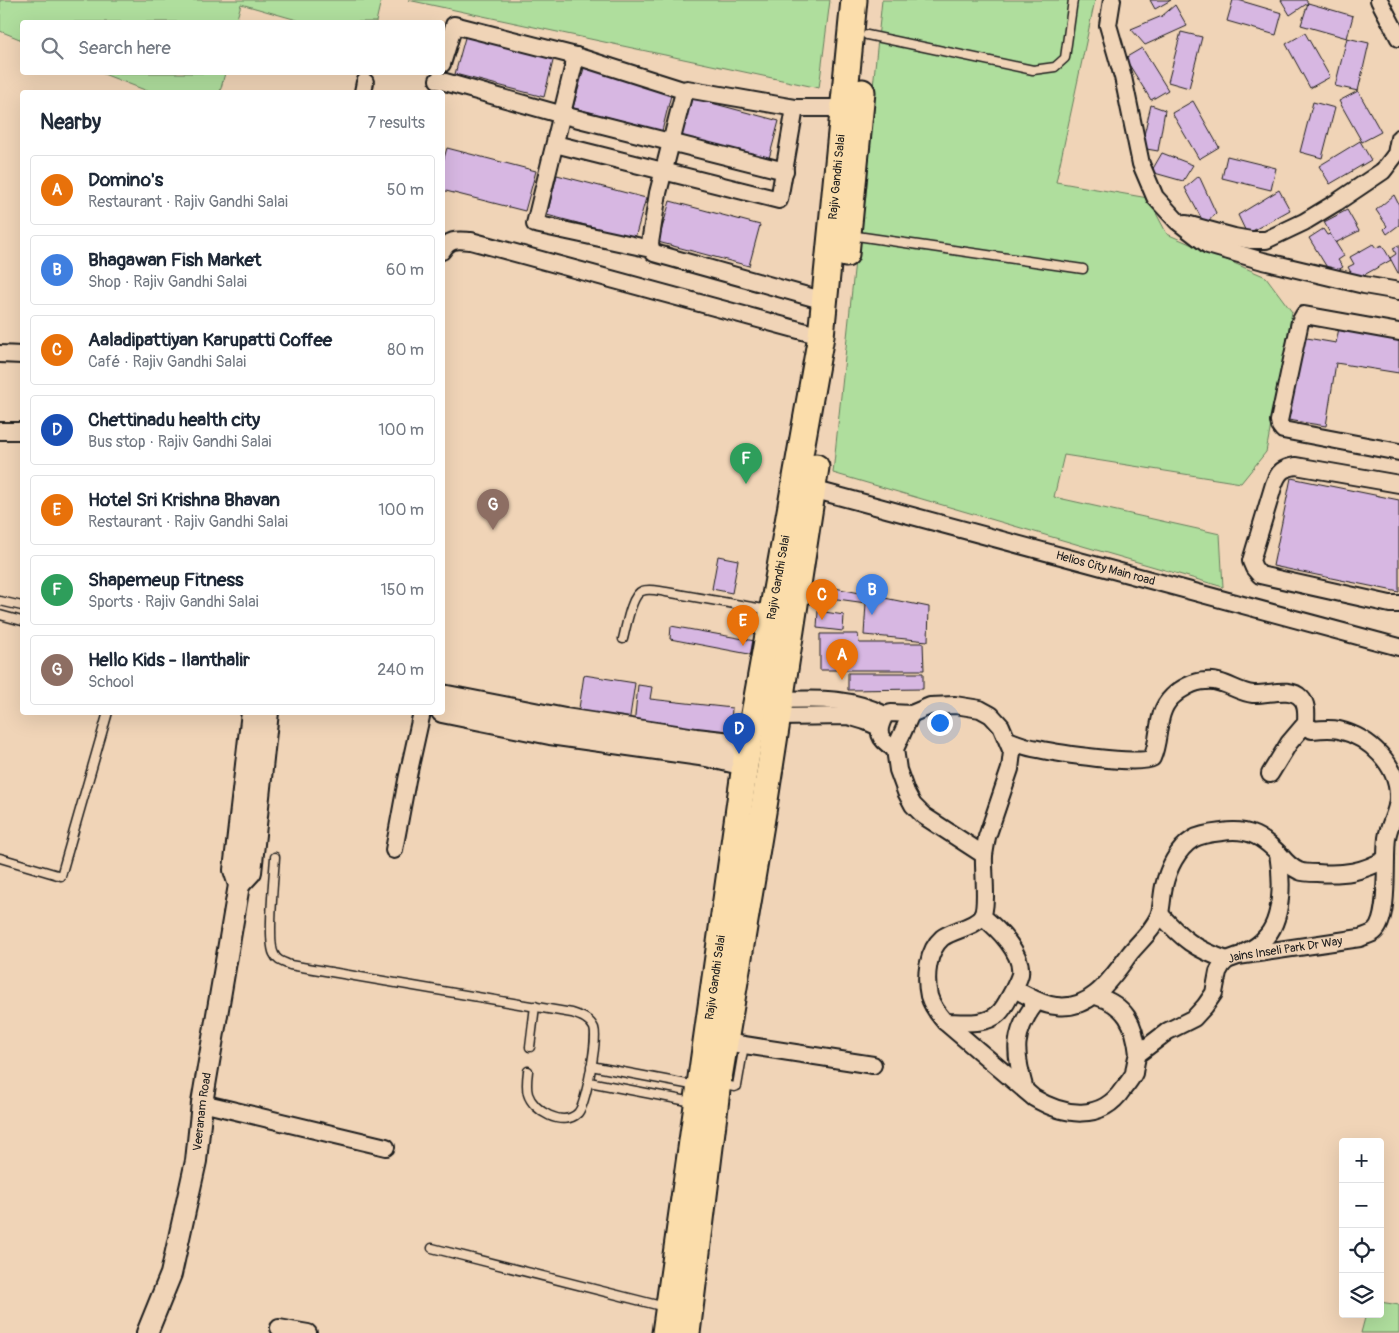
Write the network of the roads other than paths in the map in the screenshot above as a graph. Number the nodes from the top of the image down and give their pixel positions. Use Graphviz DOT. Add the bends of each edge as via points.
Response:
graph roads {
  1 [pos="854,0"];
  2 [pos="870,0"];
  3 [pos="1073,0"];
  4 [pos="1112,0"];
  5 [pos="1379,0"];
  6 [pos="867,35"];
  7 [pos="1399,38"];
  8 [pos="445,54"];
  9 [pos="576,56"];
  10 [pos="438,82"];
  11 [pos="686,91"];
  12 [pos="795,108"];
  13 [pos="853,108"];
  14 [pos="563,115"];
  15 [pos="1399,138"];
  16 [pos="671,143"];
  17 [pos="555,144"];
  18 [pos="665,170"];
  19 [pos="785,171"];
  20 [pos="1177,221"];
  21 [pos="848,235"];
  22 [pos="445,247"];
  23 [pos="651,249"];
  24 [pos="1083,269"];
  25 [pos="1399,291"];
  26 [pos="825,301"];
  27 [pos="1399,332"];
  28 [pos="821,336"];
  29 [pos="0,354"];
  30 [pos="20,355"];
  31 [pos="0,431"];
  32 [pos="20,431"];
  33 [pos="1399,452"];
  34 [pos="1399,484"];
  35 [pos="812,490"];
  36 [pos="0,601"];
  37 [pos="1399,604"];
  38 [pos="20,606"];
  39 [pos="773,611"];
  40 [pos="0,615"];
  41 [pos="20,620"];
  42 [pos="623,639"];
  43 [pos="1399,646"];
  44 [pos="446,704"];
  45 [pos="779,708"];
  46 [pos="910,714"];
  47 [pos="107,715"];
  48 [pos="252,715"];
  49 [pos="268,715"];
  50 [pos="421,715"];
  51 [pos="882,721"];
  52 [pos="1306,723"];
  53 [pos="1008,740"];
  54 [pos="896,749"];
  55 [pos="747,755"];
  56 [pos="1270,774"];
  57 [pos="394,850"];
  58 [pos="1278,853"];
  59 [pos="984,855"];
  60 [pos="275,857"];
  61 [pos="0,858"];
  62 [pos="1386,859"];
  63 [pos="239,885"];
  64 [pos="1160,914"];
  65 [pos="982,916"];
  66 [pos="1233,958"];
  67 [pos="1014,989"];
  68 [pos="1096,996"];
  69 [pos="1037,1001"];
  70 [pos="535,1006"];
  71 [pos="944,1022"];
  72 [pos="734,1044"];
  73 [pos="530,1047"];
  74 [pos="1138,1054"];
  75 [pos="873,1065"];
  76 [pos="591,1066"];
  77 [pos="528,1071"];
  78 [pos="589,1082"];
  79 [pos="1025,1090"];
  80 [pos="709,1094"];
  81 [pos="202,1103"];
  82 [pos="386,1148"];
  83 [pos="432,1248"];
  84 [pos="669,1308"];
  85 [pos="279,1328"];
  86 [pos="147,1333"];
  87 [pos="308,1333"];
  88 [pos="665,1333"];
  89 [pos="687,1333"];
  1 -- 13 [label="main road, Rajiv Gandhi Salai"];
  2 -- 6 [label="main road, Rajiv Gandhi Salai"];
  3 -- 6 [label="lane" via="1065,58 1056,67 1046,69 1033,70"];
  4 -- 20 [label="street" via="1108,25 1123,77 1141,164 1155,197"];
  5 -- 7 [label="street"];
  6 -- 13 [label="main road, Rajiv Gandhi Salai"];
  8 -- 9 [label="street" via="454,25"];
  9 -- 11 [label="street"];
  9 -- 14 [label="street"];
  10 -- 14 [label="street"];
  11 -- 12 [label="street" via="691,89"];
  11 -- 16 [label="street"];
  12 -- 13 [label="street"];
  12 -- 19 [label="street"];
  13 -- 21 [label="main road, Rajiv Gandhi Salai"];
  13 -- 26 [label="main road, Rajiv Gandhi Salai" via="838,152"];
  14 -- 16 [label="street"];
  14 -- 17 [label="street"];
  15 -- 20 [label="street" via="1396,154 1383,171 1304,222 1266,240 1234,237"];
  16 -- 18 [label="street"];
  16 -- 19 [label="street"];
  17 -- 18 [label="street"];
  17 -- 23 [label="street" via="535,224"];
  18 -- 19 [label="street" via="779,200"];
  18 -- 23 [label="street" via="658,193"];
  20 -- 25 [label="street" via="1208,245 1263,261"];
  21 -- 24 [label="lane"];
  21 -- 35 [label="main road, Rajiv Gandhi Salai" via="839,335"];
  22 -- 28 [label="street" via="453,241 471,241"];
  23 -- 26 [label="street" via="654,253"];
  26 -- 28 [label="main road, Rajiv Gandhi Salai"];
  27 -- 33 [label="street" via="1304,315 1279,421 1283,430"];
  28 -- 39 [label="main road, Rajiv Gandhi Salai"];
  29 -- 30 [label="street"];
  31 -- 32 [label="street"];
  34 -- 37 [label="street" via="1296,466 1284,468 1274,484 1251,560 1260,574"];
  35 -- 43 [label="street, Helios City Main road"];
  35 -- 45 [label="main road, Rajiv Gandhi Salai"];
  36 -- 38 [label="lane"];
  39 -- 42 [label="lane" via="649,589 636,594"];
  39 -- 55 [label="main road, Rajiv Gandhi Salai"];
  40 -- 41 [label="lane"];
  44 -- 55 [label="street" via="563,728 696,739"];
  45 -- 51 [label="street" via="819,699 853,702 868,706"];
  45 -- 72 [label="main road, Rajiv Gandhi Salai"];
  46 -- 51 [label="street" via="891,713"];
  46 -- 53 [label="street" via="941,704 980,709 997,720"];
  46 -- 54 [label="street"];
  47 -- 61 [label="lane" via="61,876"];
  48 -- 63 [label="street" via="234,870"];
  49 -- 63 [label="street" via="251,872"];
  50 -- 57 [label="street"];
  51 -- 54 [label="street" via="886,743"];
  52 -- 53 [label="street" via="1307,708 1301,697 1290,692 1252,694 1205,680 1181,689 1170,698 1162,714 1155,751 1149,760 1101,758 1037,749"];
  52 -- 56 [label="street"];
  52 -- 62 [label="street, Jains Inseli Park Dr Way" via="1312,730 1338,730 1367,742 1391,769 1398,798 1387,838"];
  53 -- 59 [label="street" via="1012,752 1010,769"];
  54 -- 59 [label="street" via="898,770 913,805 924,816"];
  55 -- 80 [label="main road, Rajiv Gandhi Salai"];
  58 -- 62 [label="street" via="1298,871 1311,873 1340,874 1368,869"];
  58 -- 64 [label="street" via="1263,839 1242,830 1194,838 1181,848 1168,874"];
  58 -- 66 [label="street" via="1281,886 1274,925 1254,948"];
  59 -- 65 [label="street"];
  60 -- 70 [label="lane" via="271,941 274,956 279,961"];
  62 -- 66 [label="street, Jains Inseli Park Dr Way" via="1384,903 1380,924 1374,932 1360,938"];
  63 -- 81 [label="street, Veeranam Road"];
  64 -- 66 [label="street" via="1178,934 1206,952"];
  64 -- 68 [label="street" via="1119,971"];
  65 -- 67 [label="street" via="1000,932 1020,966"];
  65 -- 71 [label="street" via="942,938 934,949 928,966 930,996"];
  66 -- 74 [label="street, Jains Inseli Park Dr Way" via="1218,972 1214,993 1206,1006 1194,1018 1168,1031"];
  67 -- 69 [label="street"];
  67 -- 71 [label="street" via="993,1017 973,1022"];
  68 -- 69 [label="street" via="1066,1006"];
  68 -- 74 [label="street" via="1110,1000 1124,1012 1134,1029"];
  69 -- 79 [label="street" via="1019,1030 1019,1067"];
  70 -- 73 [label="lane"];
  70 -- 76 [label="lane" via="583,1016 590,1022 595,1037"];
  71 -- 79 [label="street"];
  72 -- 75 [label="street"];
  72 -- 80 [label="main road, Rajiv Gandhi Salai"];
  74 -- 79 [label="street" via="1133,1075 1118,1097 1102,1109 1072,1113 1049,1108"];
  76 -- 78 [label="lane"];
  76 -- 80 [label="lane"];
  77 -- 78 [label="lane" via="530,1100 542,1112 558,1118 579,1112"];
  78 -- 80 [label="lane"];
  80 -- 84 [label="main road, Rajiv Gandhi Salai"];
  80 -- 89 [label="main road, Rajiv Gandhi Salai"];
  81 -- 82 [label="street"];
  81 -- 86 [label="street, Veeranam Road" via="196,1161 171,1274"];
  83 -- 84 [label="lane"];
  84 -- 88 [label="main road, Rajiv Gandhi Salai"];
  85 -- 87 [label="street"];
}
